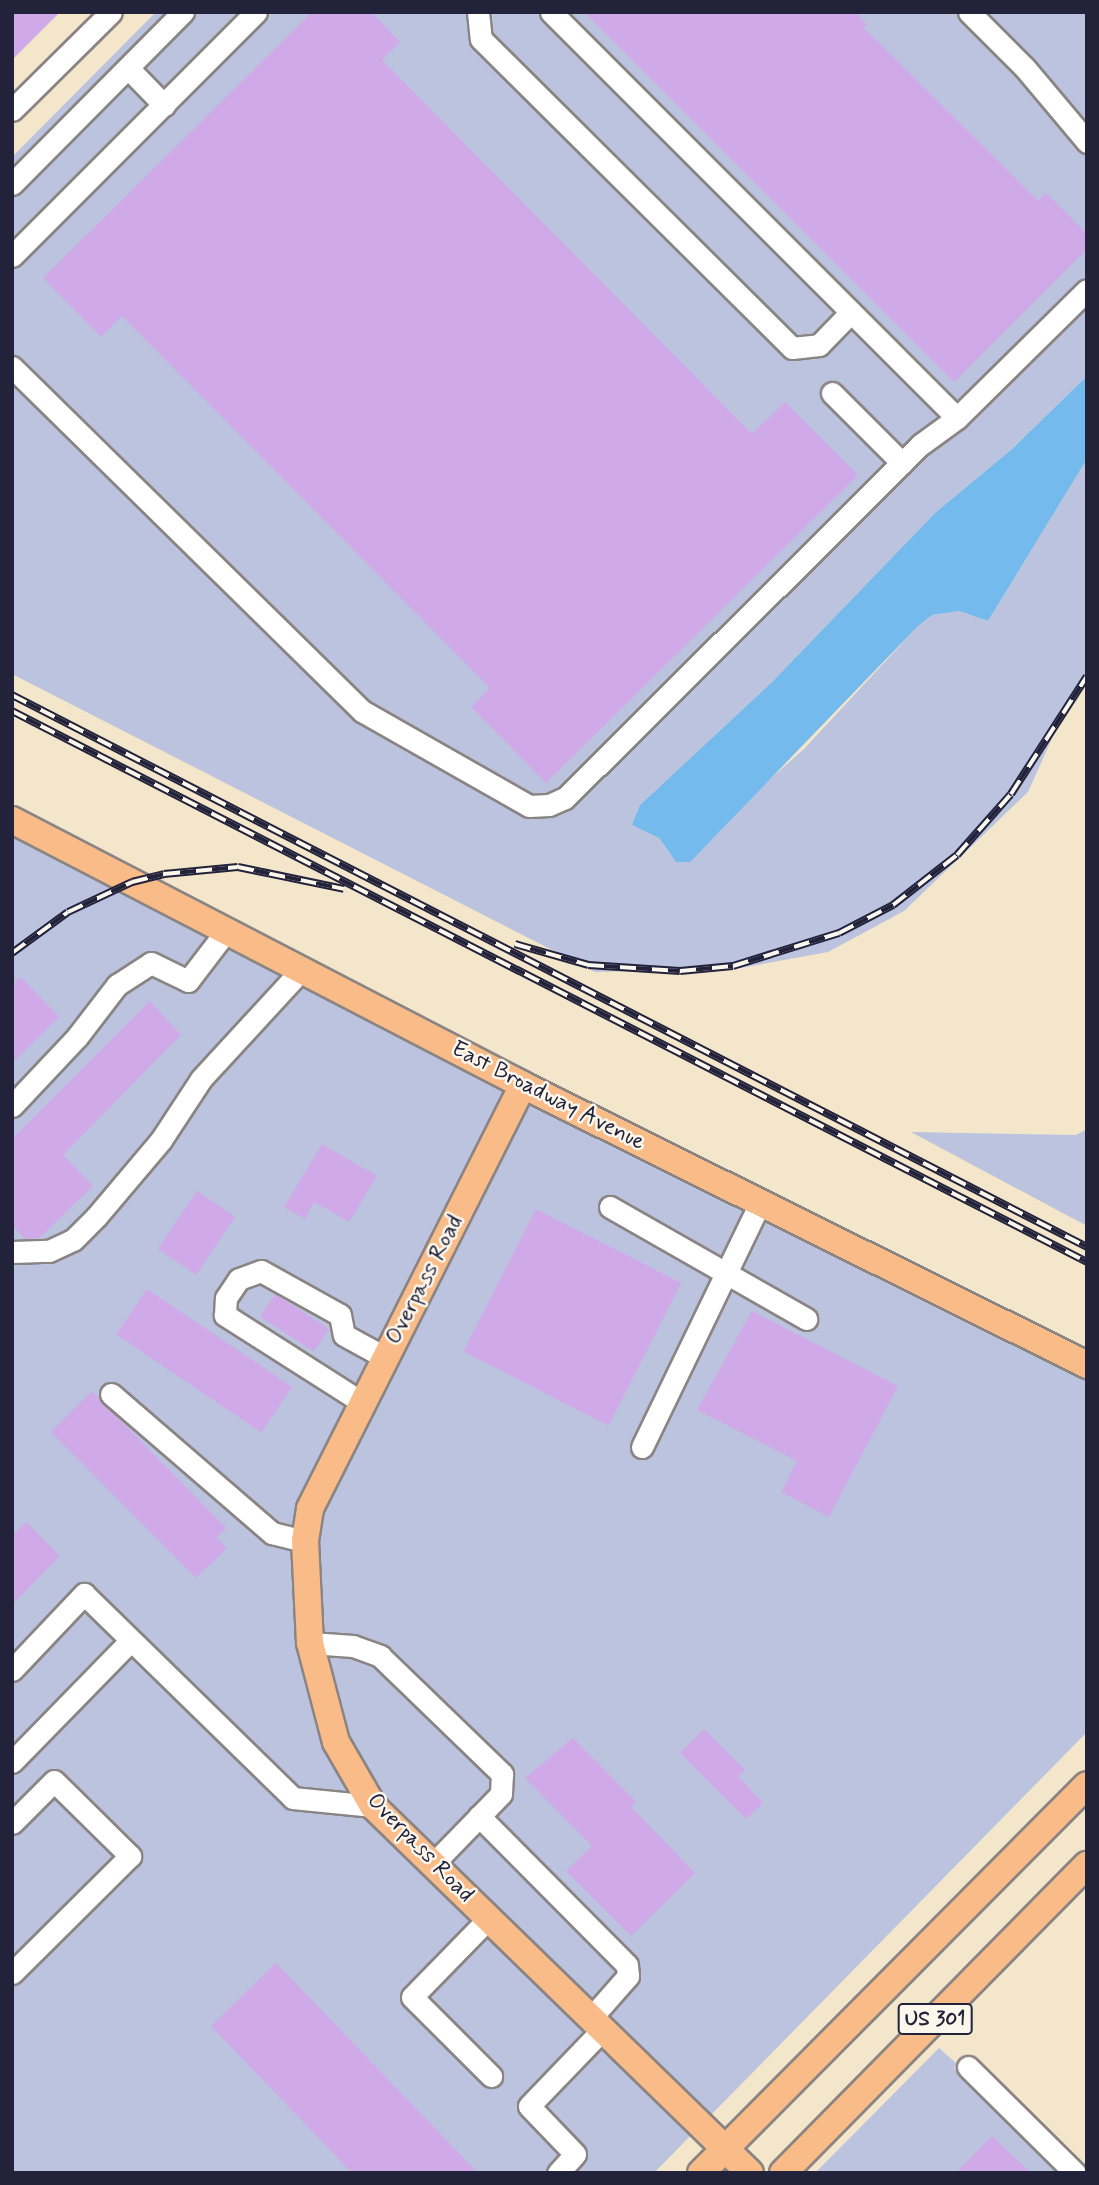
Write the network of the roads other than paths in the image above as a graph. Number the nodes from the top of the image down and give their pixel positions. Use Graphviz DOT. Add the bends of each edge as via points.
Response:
graph roads {
  1 [pos="111,12"];
  2 [pos="183,12"];
  3 [pos="256,12"];
  4 [pos="478,12"];
  5 [pos="551,12"];
  6 [pos="969,12"];
  7 [pos="128,68"];
  8 [pos="164,105"];
  9 [pos="12,110"];
  10 [pos="1087,142"];
  11 [pos="12,184"];
  12 [pos="12,256"];
  13 [pos="1087,290"];
  14 [pos="851,312"];
  15 [pos="12,367"];
  16 [pos="832,393"];
  17 [pos="957,418"];
  18 [pos="902,463"];
  19 [pos="12,820"];
  20 [pos="227,930"];
  21 [pos="302,969"];
  22 [pos="523,1085"];
  23 [pos="12,1106"];
  24 [pos="760,1203"];
  25 [pos="610,1207"];
  26 [pos="12,1252"];
  27 [pos="726,1272"];
  28 [pos="806,1319"];
  29 [pos="386,1358"];
  30 [pos="1087,1365"];
  31 [pos="111,1394"];
  32 [pos="363,1403"];
  33 [pos="642,1447"];
  34 [pos="305,1541"];
  35 [pos="131,1640"];
  36 [pos="310,1643"];
  37 [pos="12,1670"];
  38 [pos="12,1762"];
  39 [pos="1087,1785"];
  40 [pos="373,1806"];
  41 [pos="479,1816"];
  42 [pos="12,1823"];
  43 [pos="433,1864"];
  44 [pos="1087,1865"];
  45 [pos="489,1918"];
  46 [pos="12,1973"];
  47 [pos="597,2023"];
  48 [pos="968,2067"];
  49 [pos="491,2076"];
  50 [pos="725,2148"];
  51 [pos="558,2173"];
  52 [pos="701,2173"];
  53 [pos="750,2173"];
  54 [pos="783,2173"];
  55 [pos="1075,2173"];
  1 -- 9 [label="street"];
  2 -- 7 [label="street"];
  3 -- 8 [label="street"];
  4 -- 14 [label="street" via="481,39 792,348 819,345"];
  5 -- 14 [label="street"];
  6 -- 10 [label="street" via="1025,68"];
  7 -- 8 [label="street"];
  7 -- 11 [label="street"];
  8 -- 12 [label="street"];
  13 -- 17 [label="street"];
  14 -- 17 [label="street"];
  15 -- 18 [label="street" via="362,710 529,806 565,798"];
  16 -- 18 [label="street"];
  17 -- 18 [label="street"];
  19 -- 20 [label="main road, East Broadway Avenue"];
  20 -- 21 [label="main road, East Broadway Avenue"];
  20 -- 23 [label="street" via="188,981 151,963 117,985 77,1037"];
  21 -- 22 [label="main road, East Broadway Avenue"];
  21 -- 26 [label="street" via="201,1079 161,1140 73,1240 49,1251"];
  22 -- 24 [label="main road, East Broadway Avenue"];
  22 -- 29 [label="main road, Overpass Road"];
  24 -- 27 [label="street"];
  24 -- 30 [label="main road, East Broadway Avenue"];
  25 -- 27 [label="street"];
  27 -- 28 [label="street"];
  27 -- 33 [label="street"];
  29 -- 32 [label="main road, Overpass Road"];
  29 -- 32 [label="street" via="344,1335 340,1315 261,1271 239,1279 226,1298 225,1315"];
  31 -- 34 [label="street" via="272,1533"];
  32 -- 34 [label="main road, Overpass Road" via="310,1509"];
  34 -- 36 [label="main road, Overpass Road"];
  35 -- 37 [label="street" via="84,1594"];
  35 -- 38 [label="street"];
  35 -- 40 [label="street" via="293,1798"];
  36 -- 40 [label="main road, Overpass Road" via="336,1742"];
  36 -- 41 [label="street" via="353,1646 380,1656 502,1774 501,1794"];
  39 -- 50 [label="main road, US 301"];
  40 -- 43 [label="main road, Overpass Road"];
  41 -- 43 [label="street"];
  41 -- 47 [label="street" via="627,1965 628,1976"];
  42 -- 46 [label="street" via="54,1781 130,1856"];
  43 -- 45 [label="main road, Overpass Road"];
  44 -- 54 [label="main road, US 301"];
  45 -- 47 [label="main road, Overpass Road"];
  45 -- 49 [label="street" via="412,1997"];
  47 -- 50 [label="main road, Overpass Road"];
  47 -- 51 [label="street" via="529,2106 575,2154"];
  48 -- 55 [label="street"];
  50 -- 52 [label="main road, US 301"];
  50 -- 53 [label="main road, Overpass Road"];
}
